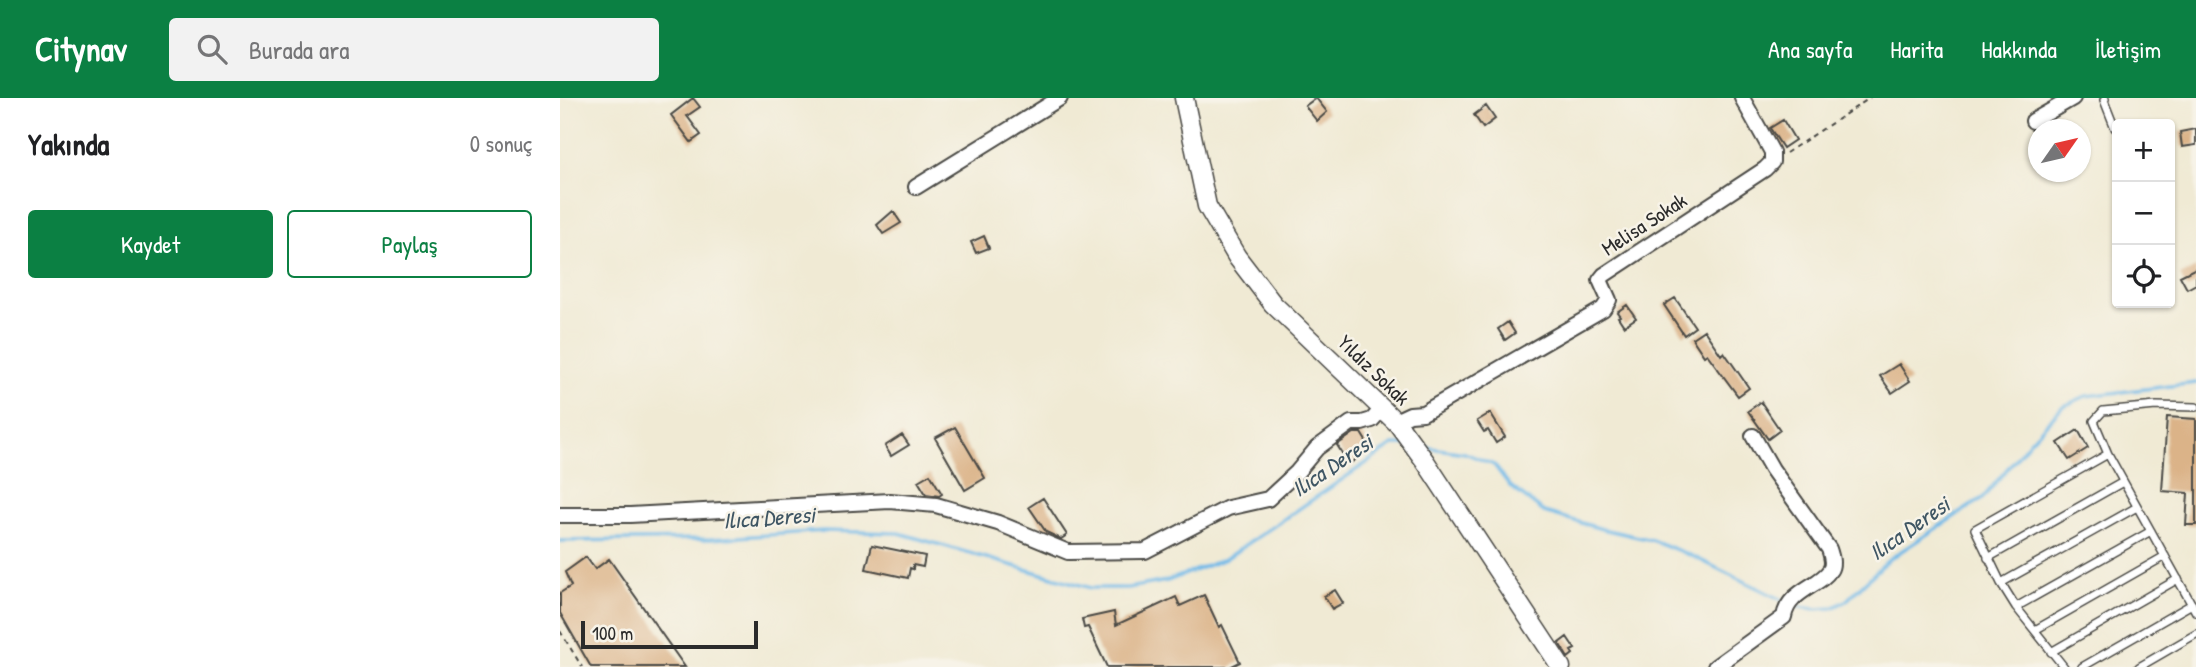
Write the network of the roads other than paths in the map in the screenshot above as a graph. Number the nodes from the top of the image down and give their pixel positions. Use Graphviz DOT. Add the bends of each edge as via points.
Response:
graph roads {
  1 [pos="1060,98"];
  2 [pos="1184,98"];
  3 [pos="1742,98"];
  4 [pos="2073,98"];
  5 [pos="2105,98"];
  6 [pos="2037,119"];
  7 [pos="2112,120"];
  8 [pos="916,187"];
  9 [pos="2196,407"];
  10 [pos="1392,418"];
  11 [pos="1753,436"];
  12 [pos="2108,454"];
  13 [pos="2123,482"];
  14 [pos="2137,507"];
  15 [pos="560,515"];
  16 [pos="2151,531"];
  17 [pos="2165,556"];
  18 [pos="1988,558"];
  19 [pos="2178,579"];
  20 [pos="2001,583"];
  21 [pos="2016,607"];
  22 [pos="2194,608"];
  23 [pos="2035,630"];
  24 [pos="2196,634"];
  25 [pos="2051,652"];
  26 [pos="1560,667"];
  27 [pos="1715,667"];
  28 [pos="2064,667"];
  29 [pos="2082,667"];
  30 [pos="2139,667"];
  1 -- 8 [label="street"];
  2 -- 10 [label="street, Yıldız Sokak" via="1207,206 1237,257 1273,304"];
  3 -- 10 [label="street, Melisa Sokak" via="1772,152 1772,162 1765,169 1604,275 1600,280 1609,300 1603,309 1423,413"];
  4 -- 6 [label="street"];
  5 -- 7 [label="lane"];
  9 -- 12 [label="lane" via="2103,411 2094,421"];
  10 -- 15 [label="street" via="1351,423 1317,449 1268,499 1228,508 1145,551 1068,552 998,523 936,505 890,500"];
  10 -- 26 [label="street, Yıldız Sokak"];
  11 -- 27 [label="street" via="1829,549 1832,561 1830,571 1799,593 1784,617"];
  12 -- 13 [label="lane"];
  12 -- 18 [label="lane" via="1975,529"];
  13 -- 14 [label="lane"];
  13 -- 18 [label="lane"];
  14 -- 16 [label="lane"];
  14 -- 20 [label="lane"];
  16 -- 17 [label="lane"];
  16 -- 21 [label="lane"];
  17 -- 19 [label="lane"];
  17 -- 23 [label="lane"];
  18 -- 20 [label="lane"];
  19 -- 22 [label="lane"];
  19 -- 25 [label="lane"];
  20 -- 21 [label="lane"];
  21 -- 23 [label="lane"];
  22 -- 29 [label="lane"];
  23 -- 25 [label="lane"];
  24 -- 30 [label="lane"];
  25 -- 28 [label="lane"];
}
